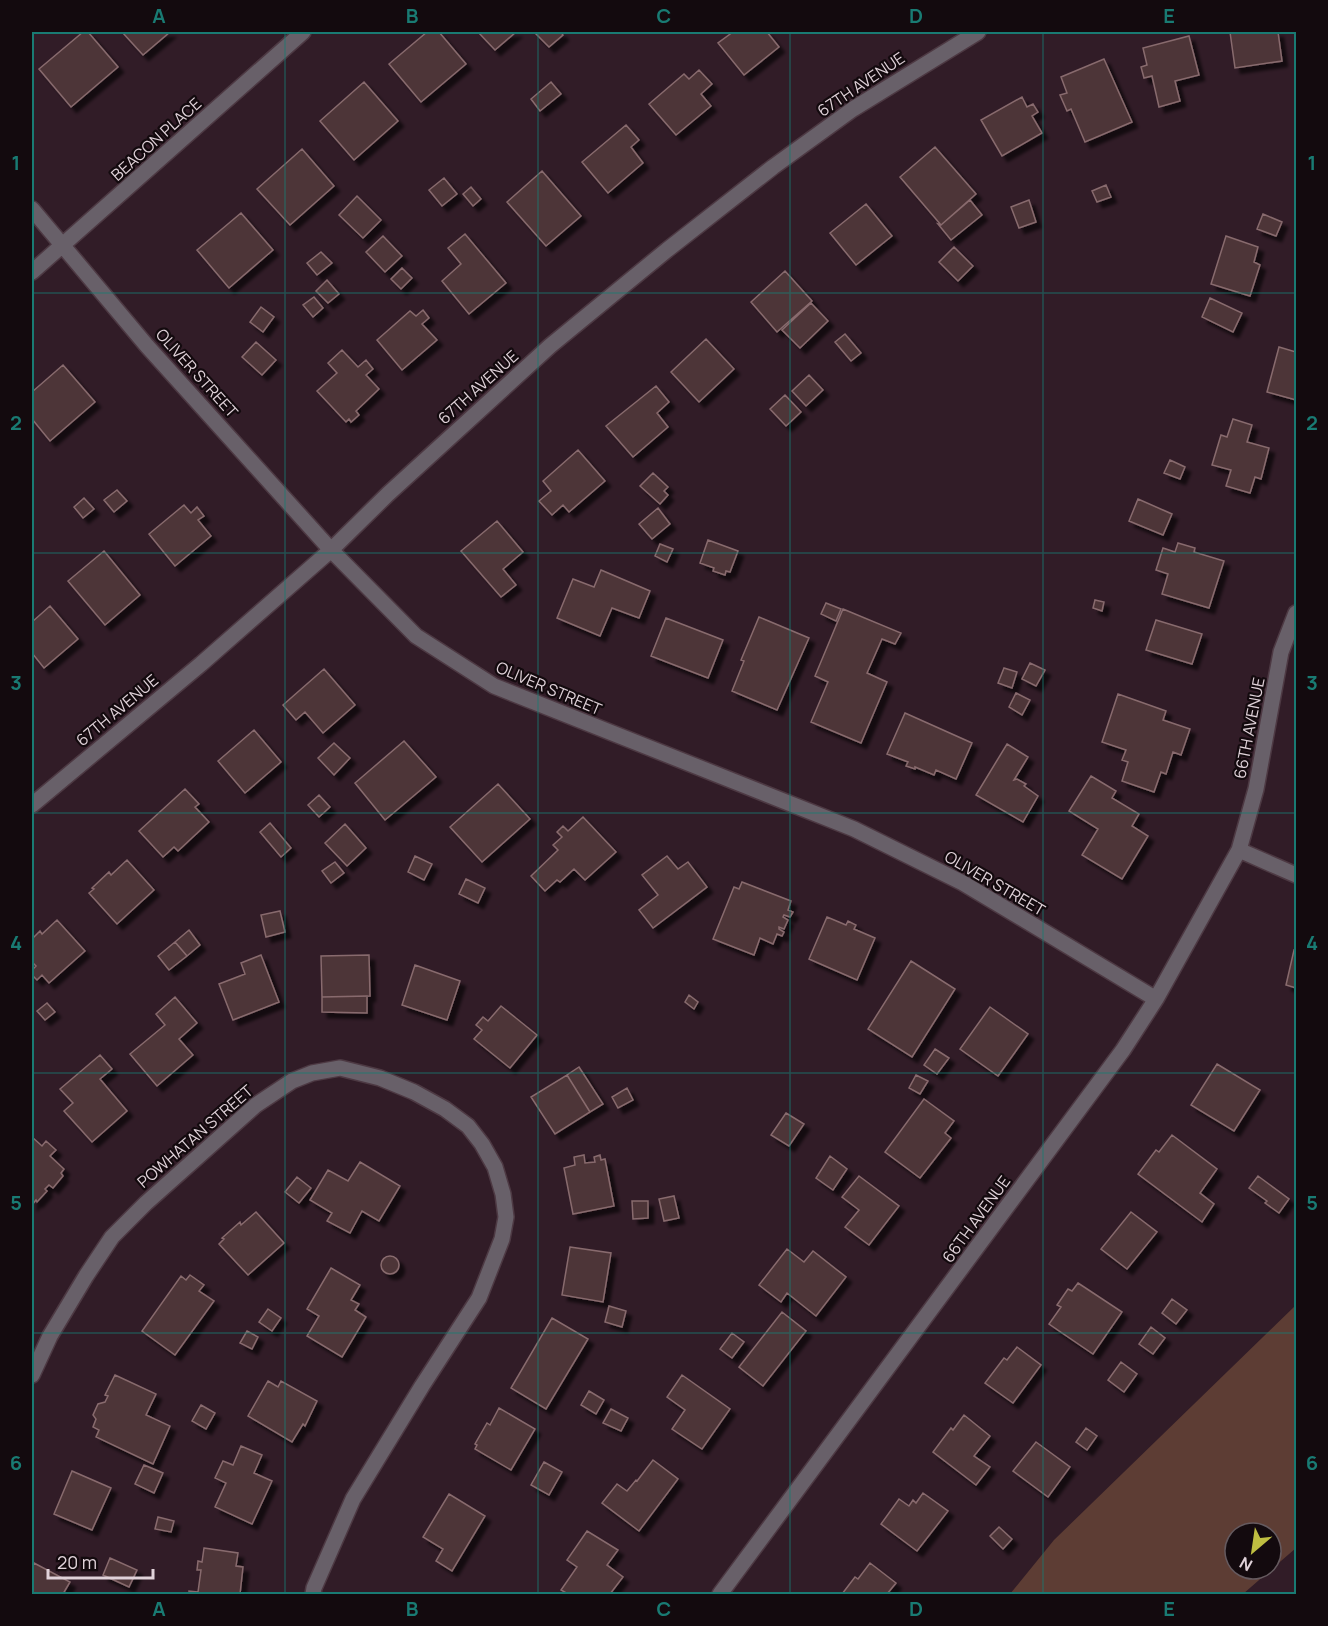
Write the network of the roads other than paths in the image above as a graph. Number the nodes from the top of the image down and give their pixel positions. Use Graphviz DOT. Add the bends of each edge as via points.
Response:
graph roads {
  1 [pos="303,32"];
  2 [pos="978,32"];
  3 [pos="32,209"];
  4 [pos="62,247"];
  5 [pos="32,272"];
  6 [pos="331,550"];
  7 [pos="1296,613"];
  8 [pos="32,805"];
  9 [pos="1239,850"];
  10 [pos="1296,875"];
  11 [pos="1156,999"];
  12 [pos="32,1375"];
  13 [pos="313,1594"];
  14 [pos="720,1594"];
  1 -- 4 [label="street, BEACON PLACE"];
  2 -- 6 [label="street, 67TH AVENUE" via="853,109 667,250 550,346"];
  3 -- 4 [label="street, OLIVER STREET"];
  4 -- 5 [label="street, BEACON PLACE"];
  4 -- 6 [label="street, OLIVER STREET"];
  6 -- 8 [label="street, 67TH AVENUE"];
  6 -- 11 [label="street, OLIVER STREET" via="416,636 494,686 854,829 963,883"];
  7 -- 9 [label="street, 66TH AVENUE" via="1281,652 1256,789"];
  9 -- 10 [label="street"];
  9 -- 11 [label="street, 66TH AVENUE"];
  11 -- 14 [label="street, 66TH AVENUE" via="1123,1050"];
  12 -- 13 [label="street, POWHATAN STREET" via="50,1336 112,1237 256,1104 292,1081 340,1068 380,1078 414,1092 468,1126 498,1176 506,1217 502,1239 479,1298 353,1499"];
}
